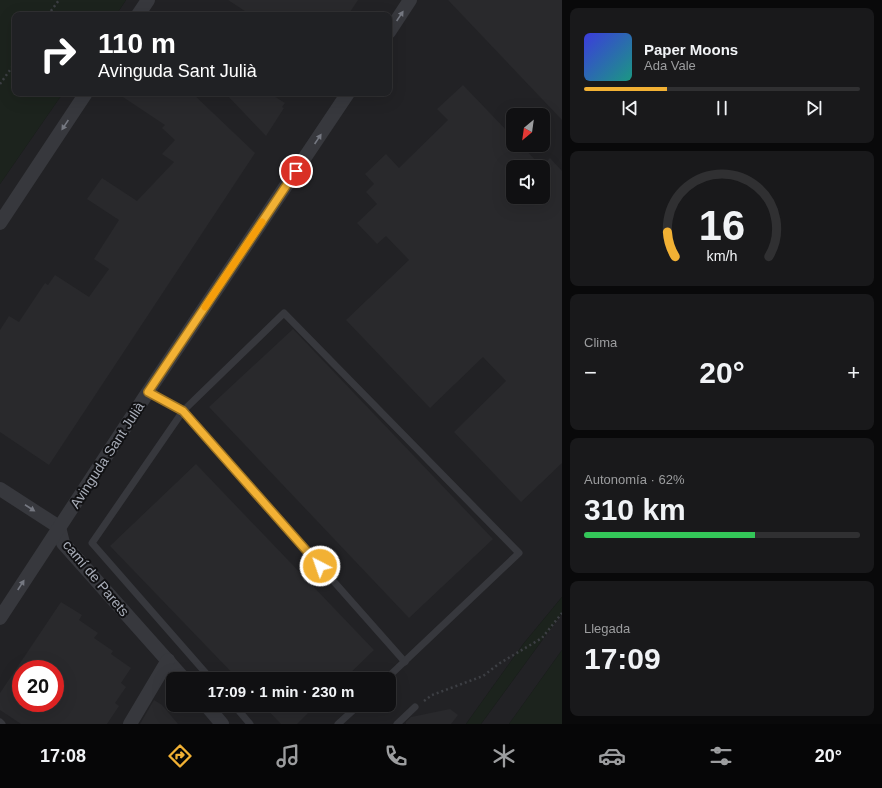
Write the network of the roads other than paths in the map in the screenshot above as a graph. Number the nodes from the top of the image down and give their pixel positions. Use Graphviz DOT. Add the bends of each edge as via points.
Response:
graph roads {
  1 [pos="148,0"];
  2 [pos="410,0"];
  3 [pos="140,12"];
  4 [pos="392,27"];
  5 [pos="84,96"];
  6 [pos="346,96"];
  7 [pos="0,223"];
  8 [pos="148,392"];
  9 [pos="183,411"];
  10 [pos="0,489"];
  11 [pos="59,527"];
  12 [pos="0,618"];
  13 [pos="168,660"];
  14 [pos="405,662"];
  15 [pos="178,672"];
  16 [pos="205,672"];
  17 [pos="394,672"];
  18 [pos="415,707"];
  19 [pos="212,712"];
  20 [pos="240,712"];
  21 [pos="351,712"];
  22 [pos="130,724"];
  23 [pos="222,724"];
  24 [pos="250,724"];
  25 [pos="338,724"];
  26 [pos="397,724"];
  1 -- 3 [label="street"];
  4 -- 2 [label="street, one-way"];
  5 -- 7 [label="street, one-way"];
  8 -- 6 [label="street, Avinguda Sant Julià, one-way"];
  8 -- 9 [label="lane"];
  8 -- 11 [label="street, Avinguda Sant Julià"];
  9 -- 14 [label="lane"];
  9 -- 14 [label="lane" via="284,313 519,553"];
  9 -- 16 [label="lane" via="92,543"];
  10 -- 11 [label="street, camí de Parets, one-way"];
  12 -- 11 [label="street, Avinguda Sant Julià, one-way"];
  11 -- 13 [label="street, camí de Parets" via="63,543"];
  13 -- 15 [label="street, camí de Parets"];
  13 -- 22 [label="street"];
  14 -- 17 [label="lane"];
  18 -- 26 [label="lane"];
  19 -- 23 [label="street"];
  20 -- 24 [label="lane"];
  21 -- 25 [label="lane"];
}
